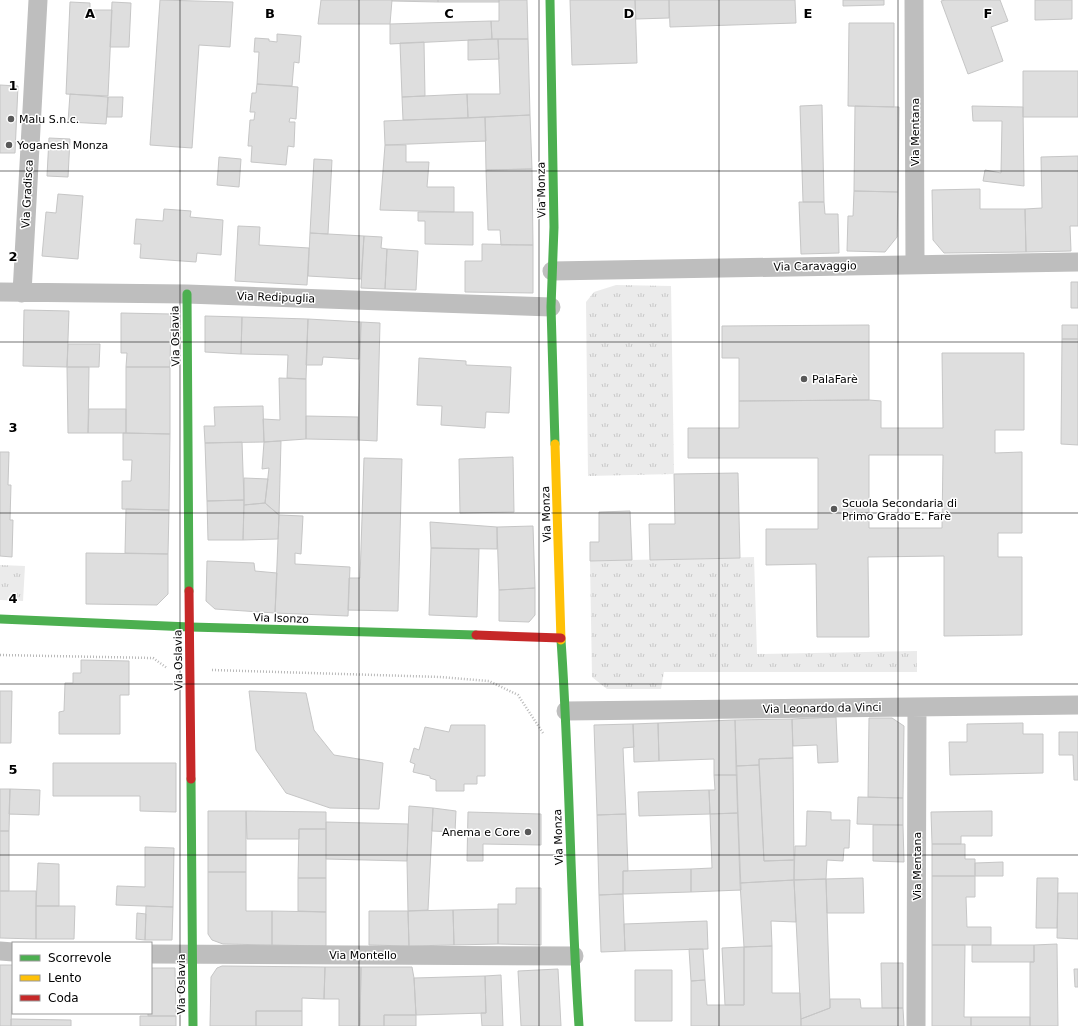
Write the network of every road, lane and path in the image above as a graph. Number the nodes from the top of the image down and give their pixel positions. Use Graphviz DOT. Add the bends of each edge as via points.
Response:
graph roads {
  1 [pos="38,0"];
  2 [pos="550,0"];
  3 [pos="914,0"];
  4 [pos="1078,262"];
  5 [pos="915,264"];
  6 [pos="552,271"];
  7 [pos="0,292"];
  8 [pos="22,293"];
  9 [pos="187,294"];
  10 [pos="551,307"];
  11 [pos="0,619"];
  12 [pos="190,627"];
  13 [pos="561,638"];
  14 [pos="0,655"];
  15 [pos="191,669"];
  16 [pos="1078,705"];
  17 [pos="917,707"];
  18 [pos="566,711"];
  19 [pos="567,740"];
  20 [pos="0,951"];
  21 [pos="12,952"];
  22 [pos="152,954"];
  23 [pos="193,954"];
  24 [pos="574,956"];
  25 [pos="193,1026"];
  26 [pos="579,1026"];
  27 [pos="916,1026"];
  1 -- 8 [label="street, Via Gradisca"];
  2 -- 6 [label="street, Via Monza" via="554,227"];
  3 -- 5 [label="street, Via Mentana"];
  4 -- 5 [label="street, Via Caravaggio"];
  5 -- 6 [label="street, Via Caravaggio"];
  6 -- 10 [label="street, Via Monza"];
  7 -- 8 [label="street, Via Redipuglia"];
  8 -- 9 [label="street, Via Redipuglia"];
  9 -- 10 [label="street, Via Redipuglia"];
  9 -- 12 [label="street, Via Oslavia"];
  10 -- 13 [label="street, Via Monza"];
  11 -- 12 [label="street, Via Isonzo"];
  12 -- 13 [label="street, Via Isonzo"];
  12 -- 15 [label="street, Via Oslavia"];
  13 -- 18 [label="street, Via Monza"];
  14 -- 15 [label="path" via="153,658 168,668"];
  15 -- 19 [label="path" via="441,677 489,681 518,695 547,740"];
  15 -- 23 [label="street, Via Oslavia"];
  16 -- 17 [label="street, Via Leonardo da Vinci"];
  17 -- 18 [label="street, Via Leonardo da Vinci"];
  17 -- 27 [label="street, Via Mentana"];
  18 -- 19 [label="street, Via Monza"];
  19 -- 24 [label="street, Via Monza"];
  20 -- 21 [label="street"];
  22 -- 23 [label="street, Via Montello"];
  23 -- 24 [label="street, Via Montello"];
  23 -- 25 [label="street, Via Oslavia"];
  24 -- 26 [label="street, Via Monza"];
}
